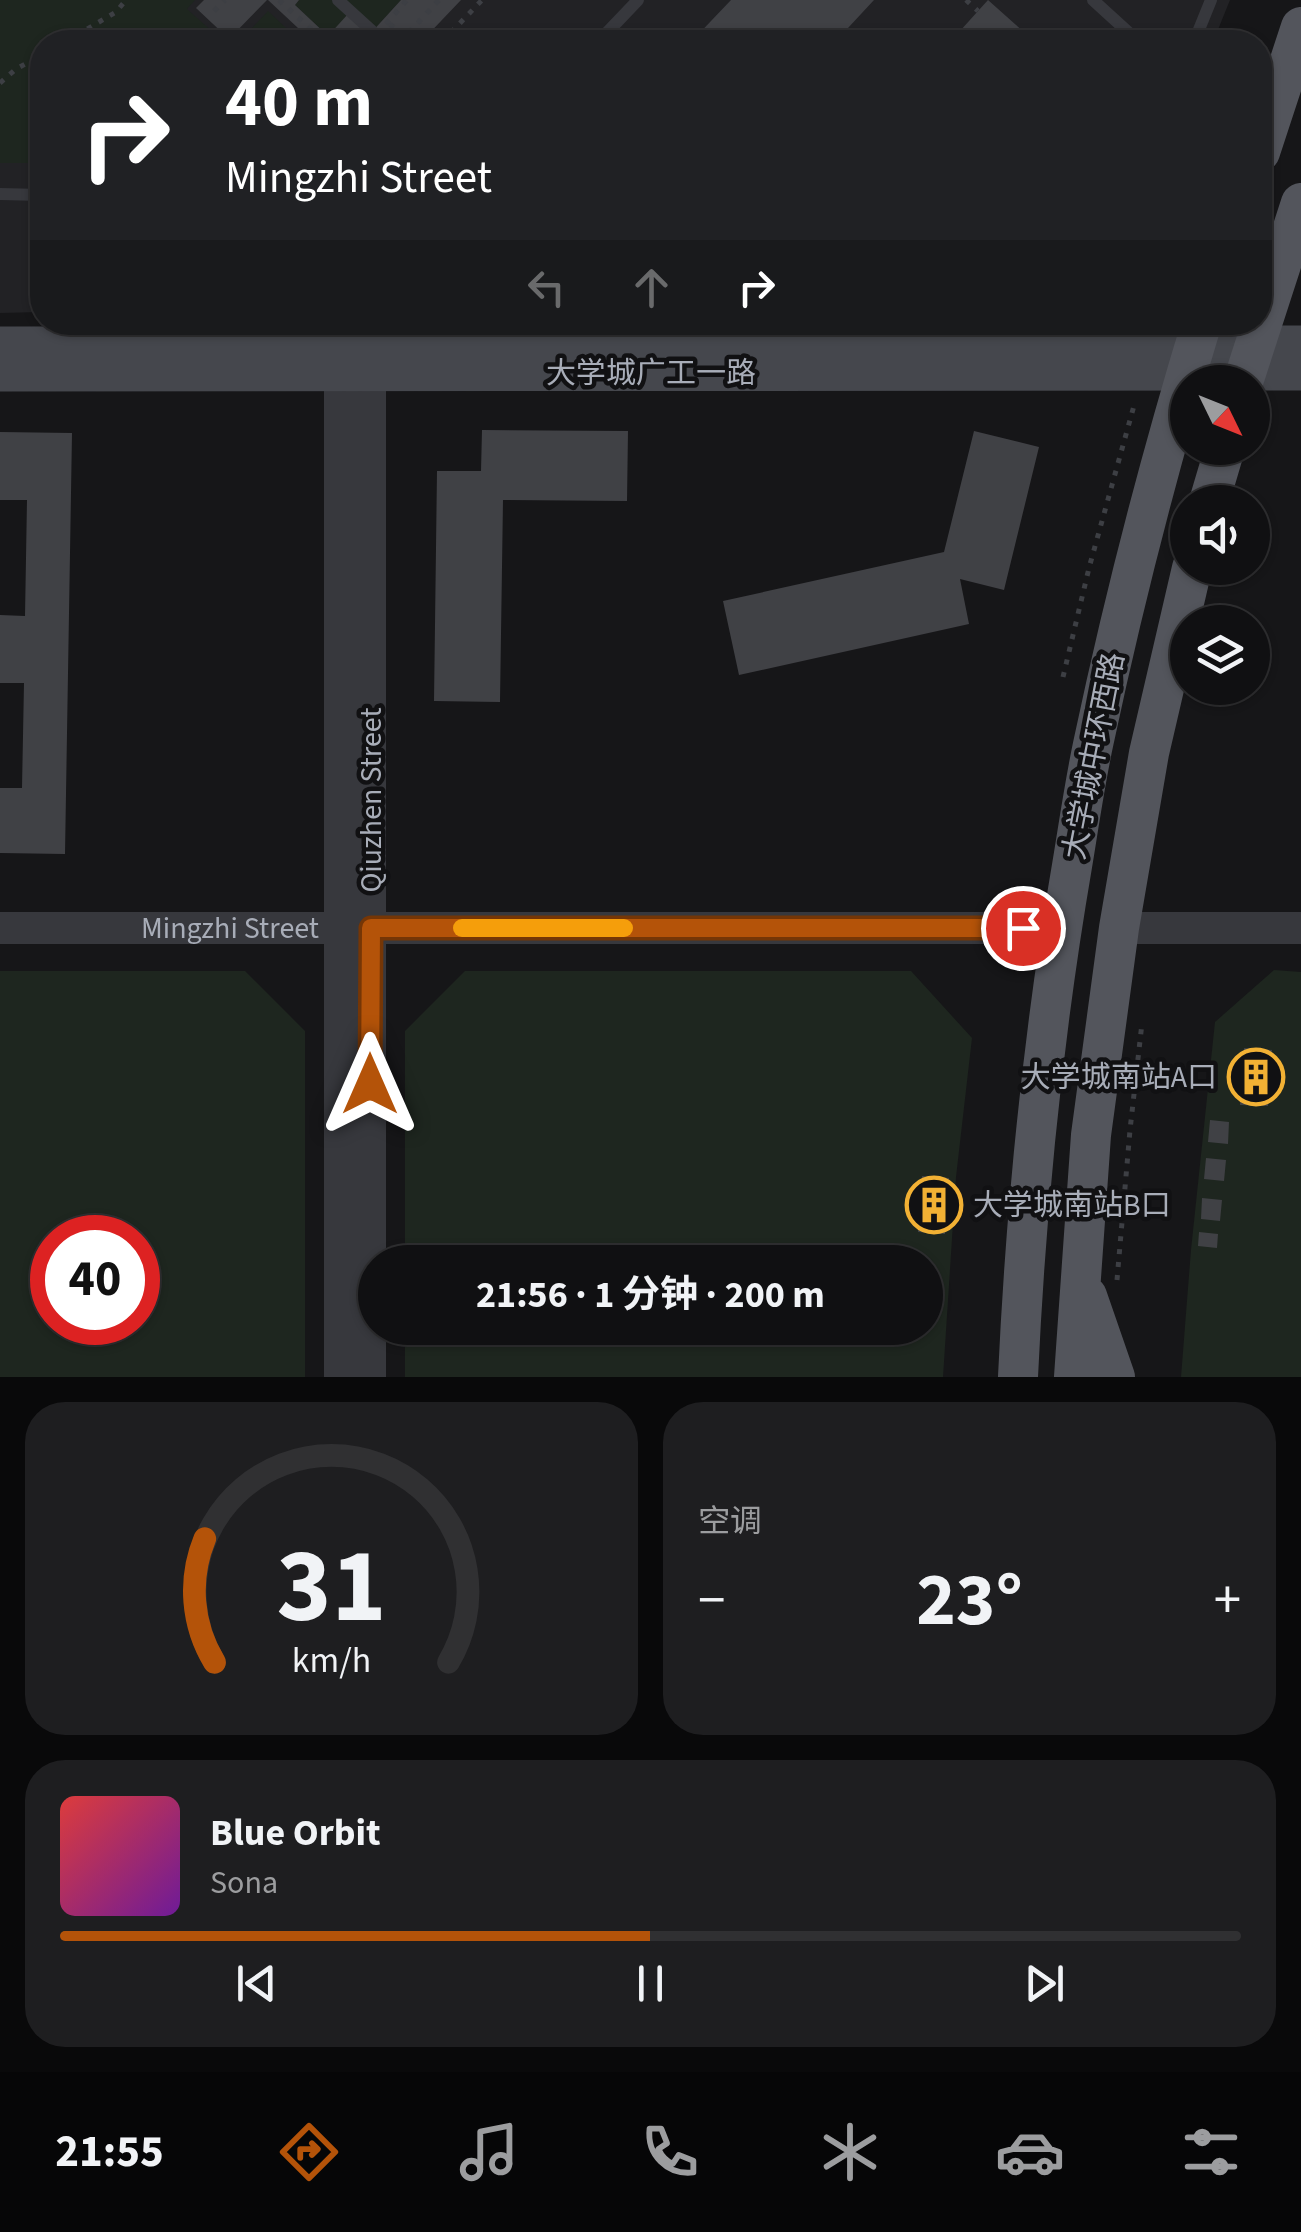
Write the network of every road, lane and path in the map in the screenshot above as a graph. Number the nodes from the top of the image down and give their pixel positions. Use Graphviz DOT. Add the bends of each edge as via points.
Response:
graph roads {
  1 [pos="126,0"];
  2 [pos="225,0"];
  3 [pos="279,0"];
  4 [pos="338,0"];
  5 [pos="407,0"];
  6 [pos="439,0"];
  7 [pos="482,0"];
  8 [pos="638,0"];
  9 [pos="966,0"];
  10 [pos="1092,0"];
  11 [pos="1210,0"];
  12 [pos="978,11"];
  13 [pos="214,12"];
  14 [pos="1301,27"];
  15 [pos="90,30"];
  16 [pos="312,30"];
  17 [pos="371,30"];
  18 [pos="377,30"];
  19 [pos="411,30"];
  20 [pos="453,30"];
  21 [pos="609,30"];
  22 [pos="1126,30"];
  23 [pos="1198,30"];
  24 [pos="30,61"];
  25 [pos="0,82"];
  26 [pos="1272,115"];
  27 [pos="0,194"];
  28 [pos="30,195"];
  29 [pos="1301,203"];
  30 [pos="1272,292"];
  31 [pos="1258,335"];
  32 [pos="1301,343"];
  33 [pos="0,344"];
  34 [pos="1195,346"];
  35 [pos="355,358"];
  36 [pos="1245,365"];
  37 [pos="1248,365"];
  38 [pos="1250,365"];
  39 [pos="1270,369"];
  40 [pos="1141,373"];
  41 [pos="1301,373"];
  42 [pos="0,374"];
  43 [pos="1188,585"];
  44 [pos="1063,677"];
  45 [pos="0,928"];
  46 [pos="356,928"];
  47 [pos="1062,928"];
  48 [pos="1118,928"];
  49 [pos="1301,928"];
  50 [pos="1144,1010"];
  51 [pos="1080,1277"];
  52 [pos="1116,1295"];
  53 [pos="340,1377"];
  54 [pos="370,1377"];
  55 [pos="1018,1377"];
  56 [pos="1074,1377"];
  57 [pos="1116,1377"];
  1 -- 15 [label="path"];
  2 -- 13 [label="path"];
  3 -- 16 [label="path"];
  4 -- 17 [label="lane"];
  5 -- 18 [label="path"];
  6 -- 19 [label="path, bridge"];
  7 -- 20 [label="path"];
  8 -- 21 [label="lane"];
  9 -- 12 [label="path"];
  10 -- 22 [label="lane"];
  11 -- 23 [label="lane"];
  14 -- 26 [label="main road"];
  24 -- 25 [label="path"];
  27 -- 28 [label="lane"];
  29 -- 30 [label="main road"];
  31 -- 37 [label="main road"];
  32 -- 38 [label="main road, 大学城广工一路"];
  33 -- 35 [label="main road, 大学城广工一路"];
  34 -- 35 [label="main road, 大学城广工一路"];
  34 -- 36 [label="main road, 大学城广工一路"];
  34 -- 40 [label="main road, 大学城广工一路"];
  34 -- 47 [label="main road, 大学城中环西路" via="1097,725"];
  35 -- 40 [label="main road, 大学城广工一路"];
  35 -- 42 [label="main road, 大学城广工一路"];
  35 -- 46 [label="street, Qiuzhen Street"];
  39 -- 41 [label="main road, 大学城广工一路"];
  40 -- 44 [label="path"];
  43 -- 48 [label="main road, 大学城中环西路"];
  45 -- 46 [label="street, Mingzhi Street"];
  46 -- 47 [label="street, Mingzhi Street"];
  46 -- 53 [label="street, Qiuzhen Street"];
  46 -- 54 [label="street, Qiuzhen Street"];
  47 -- 55 [label="main road, 大学城中环西路" via="1035,1129"];
  48 -- 49 [label="street"];
  48 -- 51 [label="main road, 大学城中环西路"];
  50 -- 52 [label="path"];
  51 -- 56 [label="main road, 大学城中环西路"];
  51 -- 57 [label="main road"];
}
